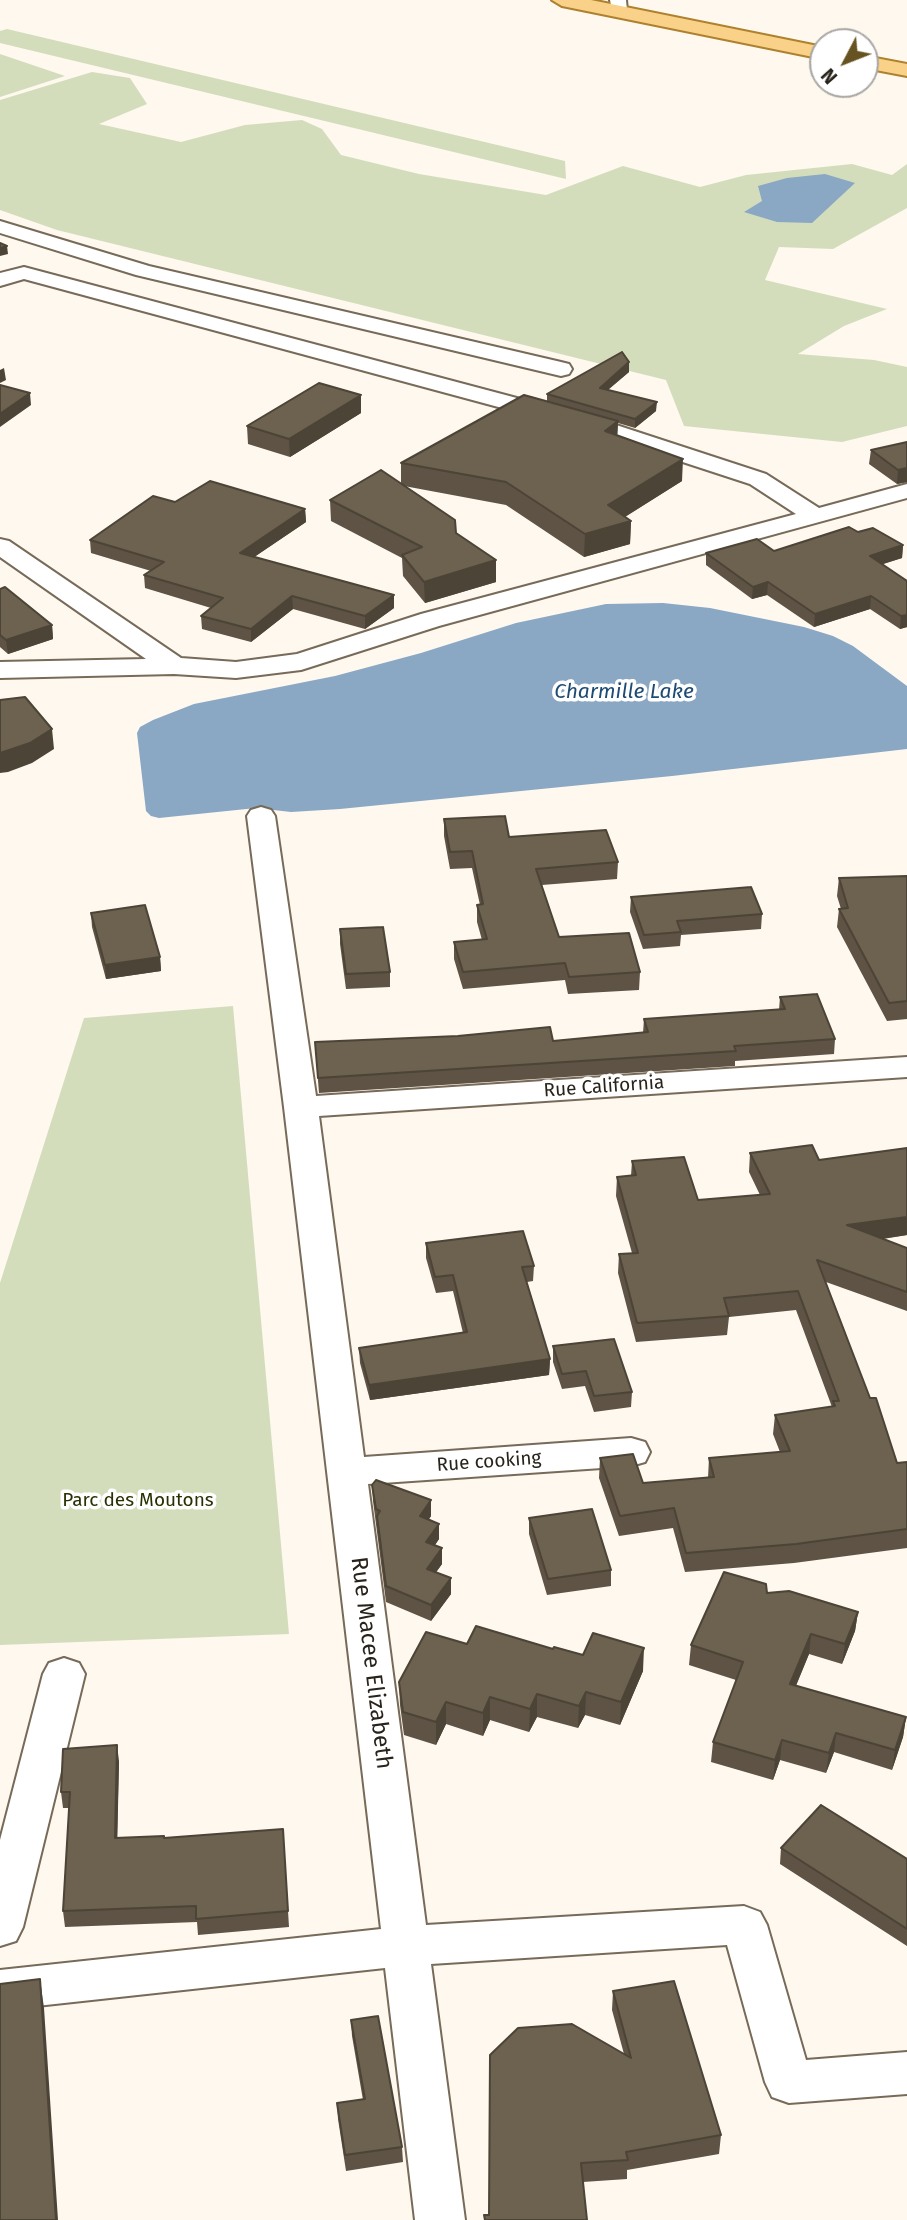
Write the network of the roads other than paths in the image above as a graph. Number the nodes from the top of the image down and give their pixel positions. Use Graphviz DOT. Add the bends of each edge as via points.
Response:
graph roads {
  1 [pos="562,0"];
  2 [pos="618,5"];
  3 [pos="809,50"];
  4 [pos="879,65"];
  5 [pos="907,70"];
  6 [pos="0,228"];
  7 [pos="0,280"];
  8 [pos="561,369"];
  9 [pos="895,494"];
  10 [pos="907,513"];
  11 [pos="814,515"];
  12 [pos="0,547"];
  13 [pos="174,666"];
  14 [pos="0,670"];
  15 [pos="261,816"];
  16 [pos="907,1068"];
  17 [pos="301,1107"];
  18 [pos="631,1452"];
  19 [pos="347,1472"];
  20 [pos="64,1674"];
  21 [pos="0,1927"];
  22 [pos="406,1946"];
  23 [pos="0,1990"];
  24 [pos="907,2073"];
  25 [pos="440,2220"];
  1 -- 2 [label="main road"];
  2 -- 3 [label="main road"];
  4 -- 5 [label="main road"];
  6 -- 8 [label="street" via="143,271"];
  7 -- 11 [label="street" via="24,273 599,428 758,479"];
  9 -- 10 [label="street"];
  9 -- 11 [label="street"];
  11 -- 13 [label="street" via="430,620 301,662 236,670"];
  12 -- 13 [label="street"];
  13 -- 14 [label="street"];
  15 -- 17 [label="street, Rue Macee Elizabeth"];
  16 -- 17 [label="street, Rue California"];
  17 -- 19 [label="street, Rue Macee Elizabeth"];
  18 -- 19 [label="street, Rue cooking"];
  19 -- 22 [label="street, Rue Macee Elizabeth"];
  20 -- 21 [label="street"];
  22 -- 23 [label="street"];
  22 -- 24 [label="street" via="744,1925 789,2082"];
  22 -- 25 [label="street, Rue Macee Elizabeth"];
}
